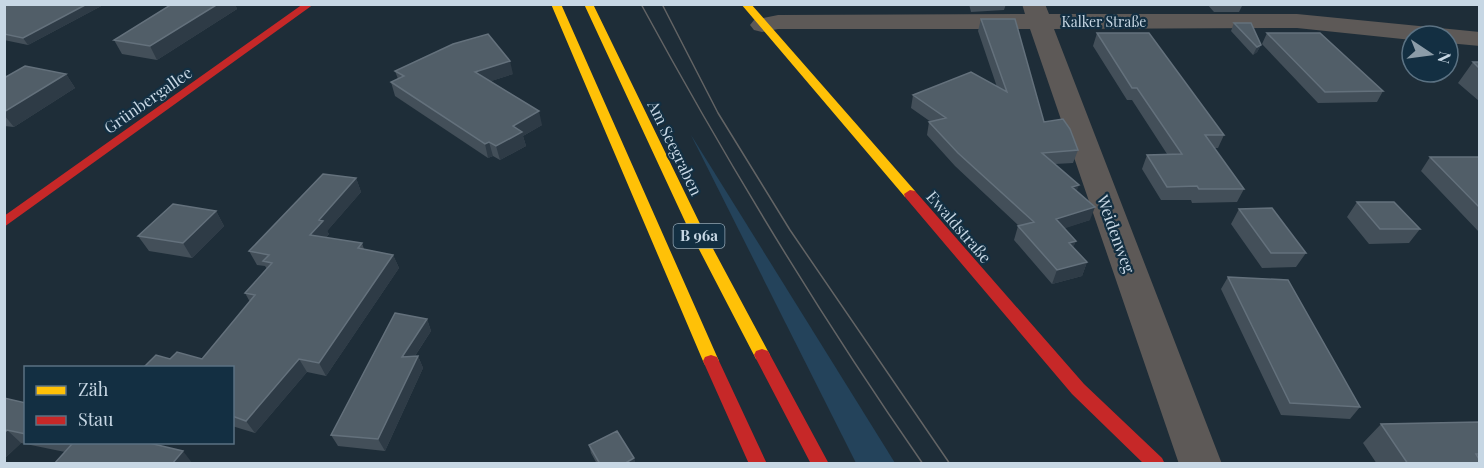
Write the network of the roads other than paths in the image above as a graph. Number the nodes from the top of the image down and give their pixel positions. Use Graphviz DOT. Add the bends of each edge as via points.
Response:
graph roads {
  1 [pos="310,4"];
  2 [pos="556,4"];
  3 [pos="588,4"];
  4 [pos="746,4"];
  5 [pos="1293,13"];
  6 [pos="1037,14"];
  7 [pos="762,25"];
  8 [pos="1400,29"];
  9 [pos="1460,37"];
  10 [pos="1479,39"];
  11 [pos="4,222"];
  12 [pos="758,464"];
  13 [pos="820,464"];
  14 [pos="1156,464"];
  15 [pos="1201,464"];
  1 -- 11 [label="main road, Grünbergallee"];
  2 -- 12 [label="main road, B 96a" via="683,301"];
  3 -- 13 [label="main road, Am Seegraben / B 96a" via="696,230"];
  4 -- 7 [label="main road, Ewaldstraße"];
  5 -- 6 [label="street, Kalker Straße"];
  5 -- 8 [label="street, Kalker Straße"];
  6 -- 7 [label="street, Kalker Straße"];
  6 -- 15 [label="street, Weidenweg"];
  7 -- 14 [label="main road, Ewaldstraße" via="1078,389"];
  9 -- 10 [label="street, Kalker Straße"];
}
